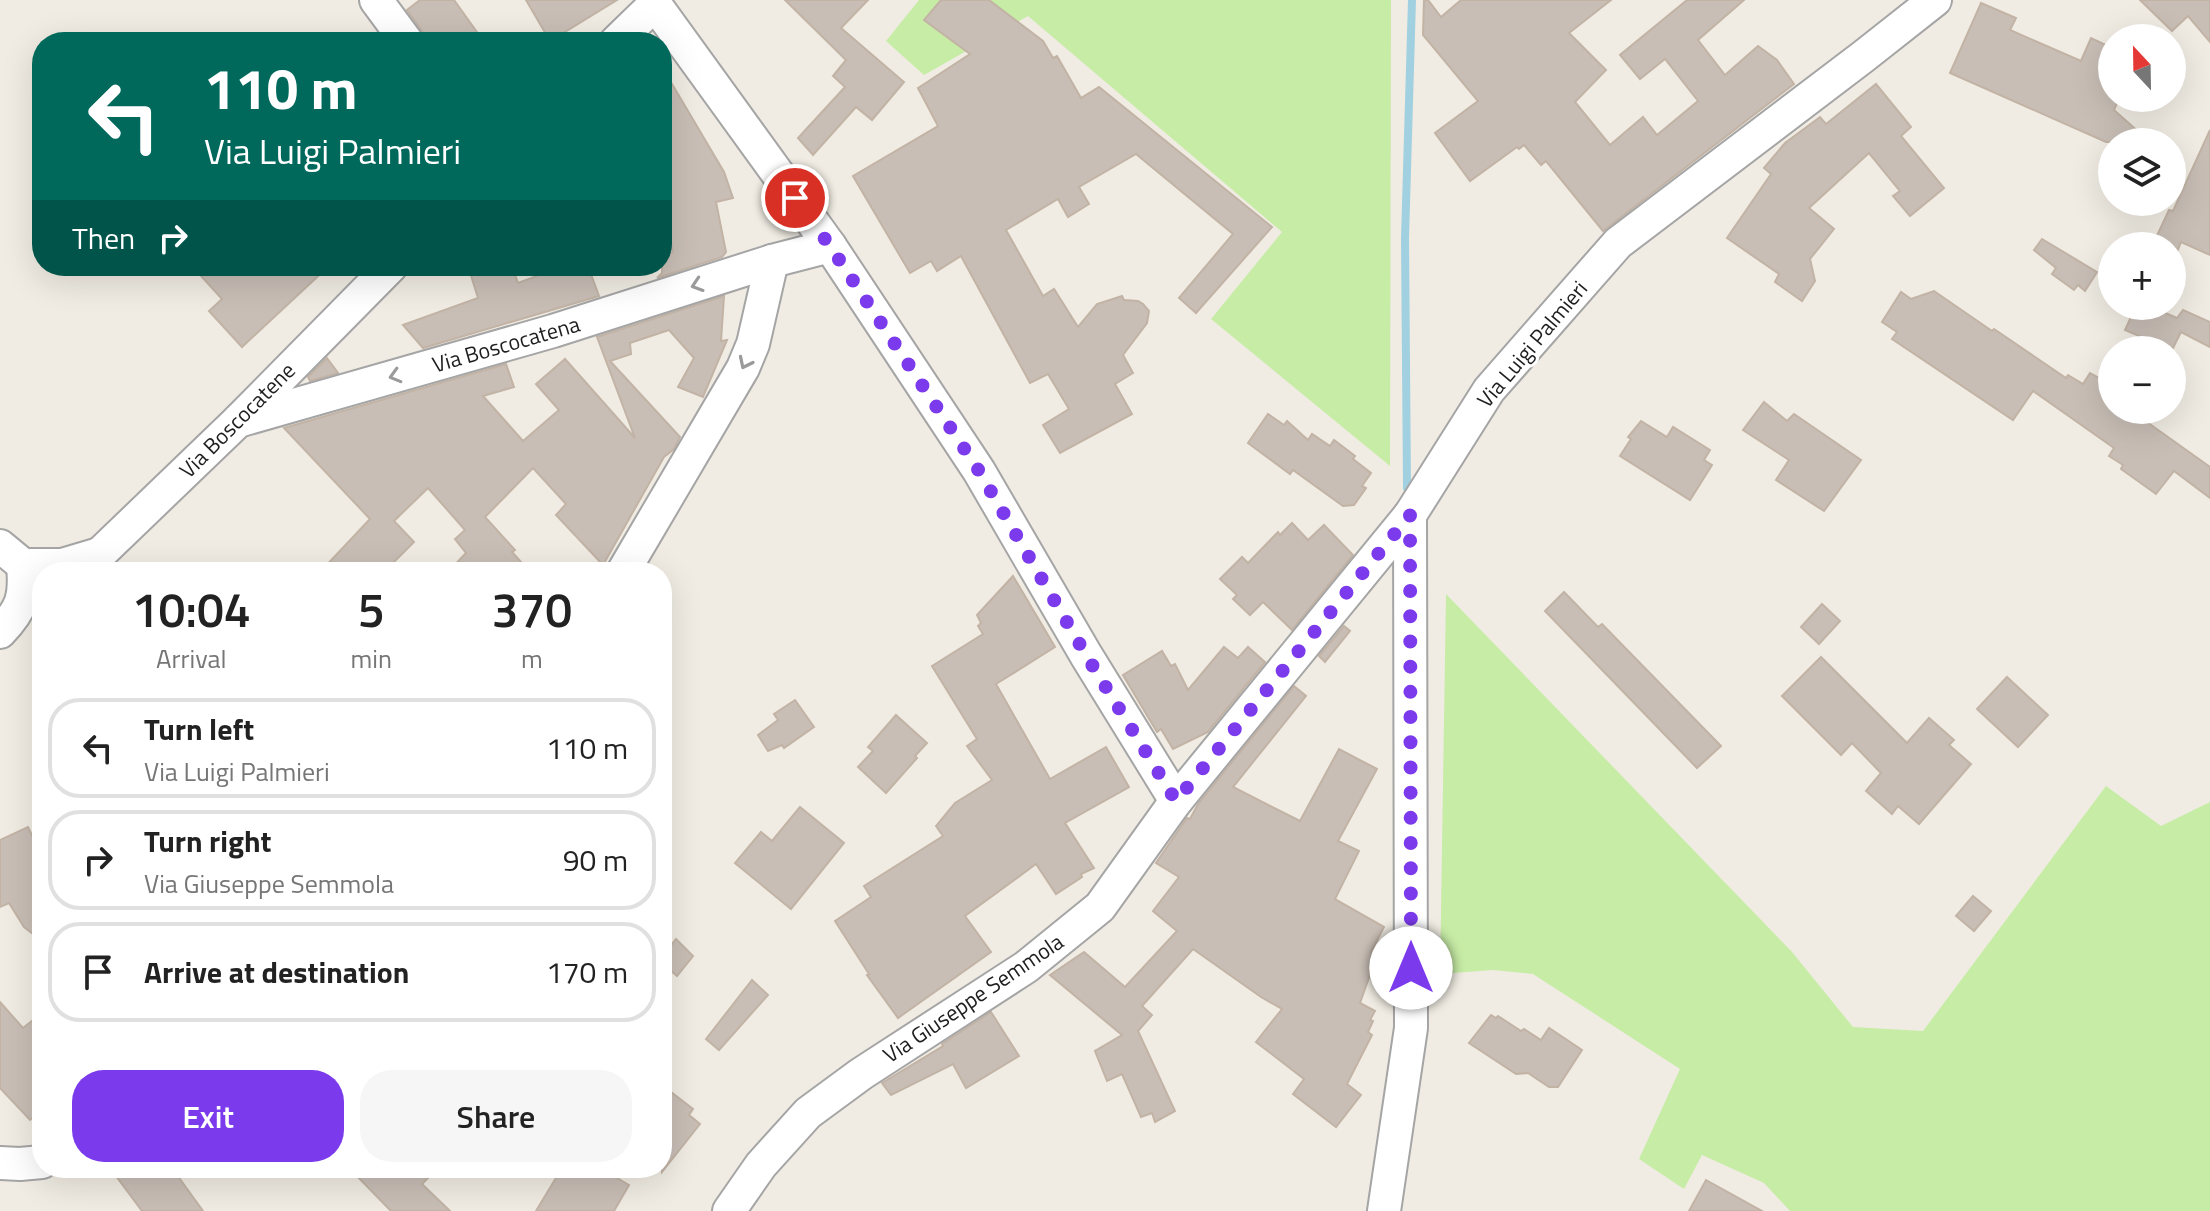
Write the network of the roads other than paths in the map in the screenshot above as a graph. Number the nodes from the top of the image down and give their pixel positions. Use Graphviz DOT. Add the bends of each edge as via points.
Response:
graph roads {
  1 [pos="376,0"];
  2 [pos="1935,0"];
  3 [pos="654,1"];
  4 [pos="400,32"];
  5 [pos="625,32"];
  6 [pos="830,246"];
  7 [pos="772,261"];
  8 [pos="381,276"];
  9 [pos="238,421"];
  10 [pos="1410,515"];
  11 [pos="11,556"];
  12 [pos="45,562"];
  13 [pos="91,562"];
  14 [pos="629,562"];
  15 [pos="18,624"];
  16 [pos="1176,801"];
  17 [pos="0,1163"];
  18 [pos="32,1163"];
  19 [pos="729,1211"];
  20 [pos="1384,1211"];
  1 -- 4 [label="street"];
  2 -- 10 [label="street, Via Luigi Palmieri" via="1618,243 1489,390"];
  3 -- 5 [label="street"];
  3 -- 6 [label="street"];
  6 -- 7 [label="street, Via Boscocatena"];
  6 -- 16 [label="street" via="979,471"];
  7 -- 9 [label="street, Via Boscocatena, one-way" via="553,331"];
  7 -- 14 [label="street, one-way" via="743,368"];
  8 -- 9 [label="street, Via Boscocatene"];
  9 -- 13 [label="street, Via Boscocatene"];
  10 -- 16 [label="street, Via Luigi Palmieri"];
  10 -- 20 [label="street" via="1411,1028"];
  11 -- 12 [label="street"];
  11 -- 15 [label="street" via="25,590"];
  16 -- 19 [label="street, Via Giuseppe Semmola" via="1100,907 1026,967 808,1113"];
  17 -- 18 [label="street"];
}
